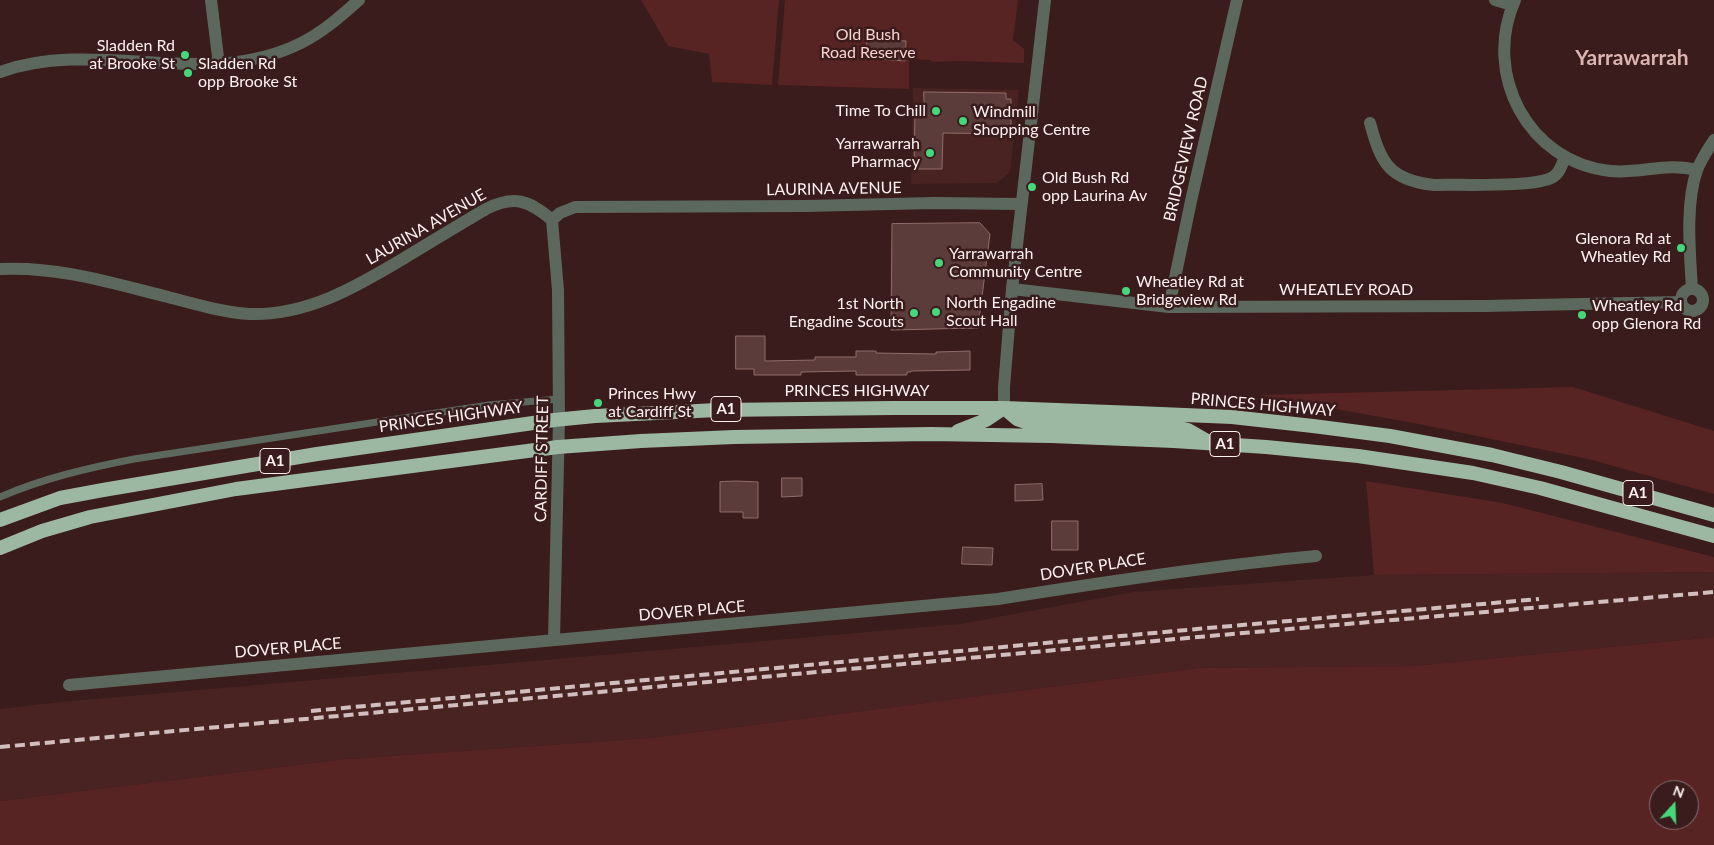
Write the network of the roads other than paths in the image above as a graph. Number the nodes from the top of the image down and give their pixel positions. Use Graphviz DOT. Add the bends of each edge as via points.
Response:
graph roads {
  1 [pos="211,0"];
  2 [pos="359,0"];
  3 [pos="1045,0"];
  4 [pos="1237,0"];
  5 [pos="1495,0"];
  6 [pos="1513,3"];
  7 [pos="218,65"];
  8 [pos="0,72"];
  9 [pos="1370,123"];
  10 [pos="1714,140"];
  11 [pos="1565,157"];
  12 [pos="1697,170"];
  13 [pos="1020,204"];
  14 [pos="552,220"];
  15 [pos="0,269"];
  16 [pos="1012,289"];
  17 [pos="1692,289"];
  18 [pos="1709,299"];
  19 [pos="1681,302"];
  20 [pos="1169,306"];
  21 [pos="559,399"];
  22 [pos="1004,408"];
  23 [pos="559,419"];
  24 [pos="949,434"];
  25 [pos="1212,443"];
  26 [pos="558,447"];
  27 [pos="0,496"];
  28 [pos="1714,515"];
  29 [pos="0,520"];
  30 [pos="1714,536"];
  31 [pos="0,548"];
  32 [pos="1316,556"];
  33 [pos="554,640"];
  34 [pos="69,685"];
  1 -- 7 [label="street"];
  2 -- 7 [label="street" via="327,28 300,44 248,61"];
  3 -- 13 [label="street"];
  4 -- 20 [label="street, BRIDGEVIEW ROAD"];
  5 -- 6 [label="street"];
  6 -- 11 [label="street" via="1503,46 1514,100 1525,121 1542,140"];
  7 -- 8 [label="street" via="85,58 38,63"];
  9 -- 11 [label="street" via="1384,160 1405,179 1418,183 1537,183 1555,176"];
  10 -- 12 [label="street"];
  11 -- 12 [label="street" via="1610,171 1673,166"];
  12 -- 17 [label="street" via="1690,215"];
  13 -- 14 [label="street, LAURINA AVENUE" via="575,207"];
  13 -- 16 [label="street"];
  14 -- 15 [label="street, LAURINA AVENUE" via="525,202 502,202 340,295 282,312 230,312 67,272"];
  14 -- 21 [label="street, CARDIFF STREET" via="558,290"];
  16 -- 20 [label="street, WHEATLEY ROAD"];
  16 -- 22 [label="street"];
  17 -- 18 [label="street"];
  17 -- 19 [label="street" via="1682,295"];
  18 -- 19 [label="street" via="1691,312"];
  19 -- 20 [label="street, WHEATLEY ROAD"];
  21 -- 23 [label="street, CARDIFF STREET"];
  21 -- 27 [label="lane" via="489,405 134,459 80,470"];
  22 -- 23 [label="highway, PRINCES HIGHWAY / A1" via="717,410"];
  22 -- 24 [label="highway" via="986,420"];
  22 -- 25 [label="highway" via="1026,422 1175,427"];
  22 -- 28 [label="highway, PRINCES HIGHWAY / A1" via="1232,417 1390,436 1523,462"];
  23 -- 26 [label="street, CARDIFF STREET"];
  23 -- 29 [label="highway, PRINCES HIGHWAY / A1" via="317,454 103,490 60,498"];
  24 -- 25 [label="highway, A1"];
  24 -- 26 [label="highway, A1" via="640,440"];
  25 -- 30 [label="highway, A1" via="1314,451 1473,473"];
  26 -- 31 [label="highway, A1" via="207,495 90,517 42,530"];
  26 -- 33 [label="street, CARDIFF STREET"];
  32 -- 33 [label="street, DOVER PLACE" via="1238,563 998,599"];
  33 -- 34 [label="street, DOVER PLACE"];
}
